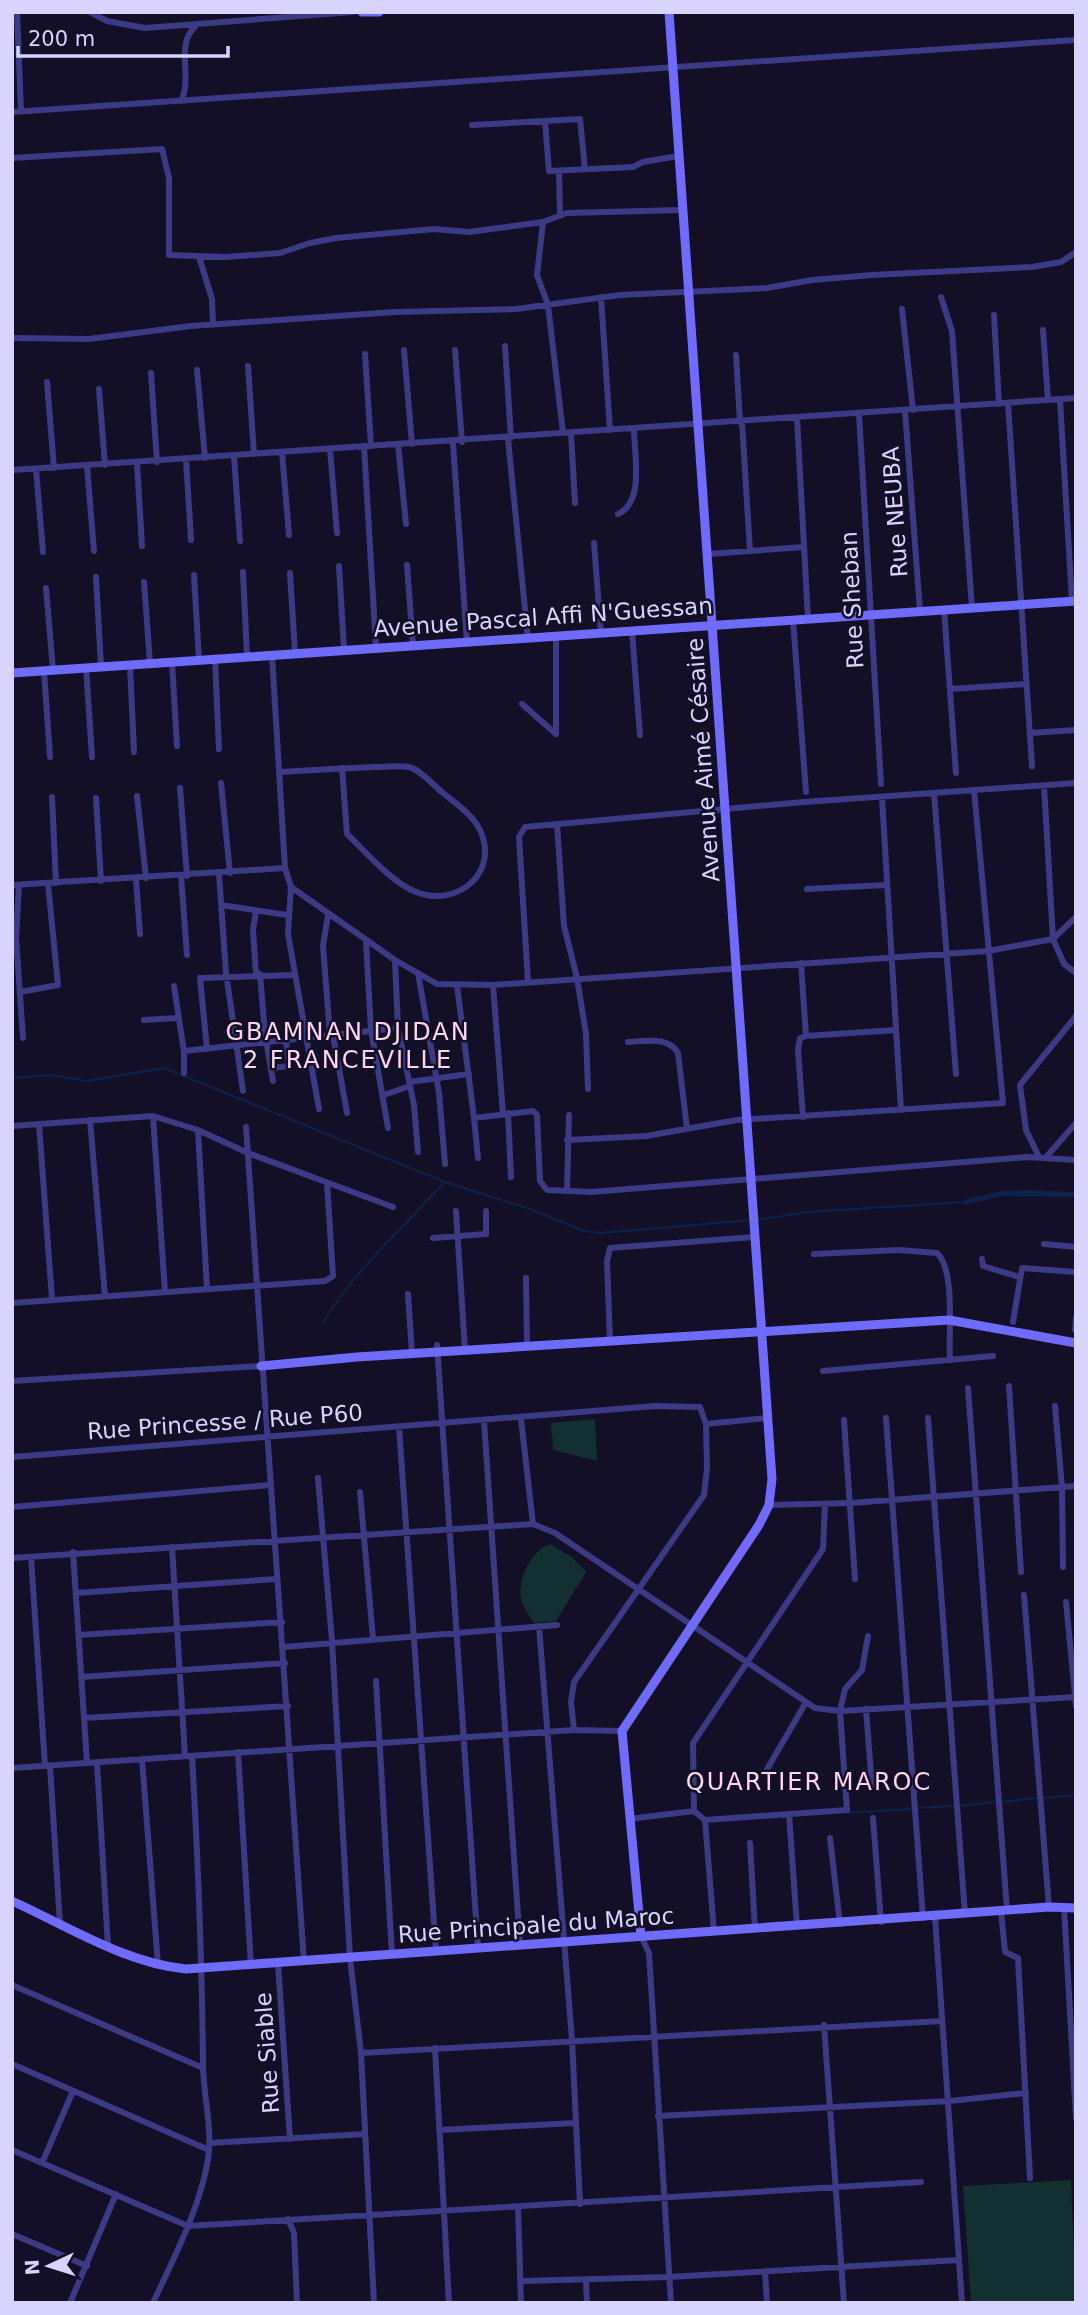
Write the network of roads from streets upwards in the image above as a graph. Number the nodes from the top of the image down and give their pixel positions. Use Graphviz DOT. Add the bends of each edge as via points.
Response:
graph roads {
  1 [pos="17,12"];
  2 [pos="90,12"];
  3 [pos="352,12"];
  4 [pos="362,12"];
  5 [pos="379,12"];
  6 [pos="669,12"];
  7 [pos="196,26"];
  8 [pos="1076,40"];
  9 [pos="673,68"];
  10 [pos="181,101"];
  11 [pos="21,111"];
  12 [pos="12,112"];
  13 [pos="545,121"];
  14 [pos="472,125"];
  15 [pos="678,156"];
  16 [pos="12,158"];
  17 [pos="585,169"];
  18 [pos="559,171"];
  19 [pos="682,210"];
  20 [pos="560,215"];
  21 [pos="543,222"];
  22 [pos="1076,252"];
  23 [pos="199,257"];
  24 [pos="687,293"];
  25 [pos="601,297"];
  26 [pos="941,297"];
  27 [pos="548,305"];
  28 [pos="902,309"];
  29 [pos="994,315"];
  30 [pos="213,325"];
  31 [pos="1043,330"];
  32 [pos="12,338"];
  33 [pos="505,346"];
  34 [pos="404,350"];
  35 [pos="454,350"];
  36 [pos="365,354"];
  37 [pos="736,355"];
  38 [pos="248,366"];
  39 [pos="197,370"];
  40 [pos="151,373"];
  41 [pos="47,382"];
  42 [pos="99,389"];
  43 [pos="1076,398"];
  44 [pos="1048,400"];
  45 [pos="1060,400"];
  46 [pos="1008,403"];
  47 [pos="999,404"];
  48 [pos="957,407"];
  49 [pos="909,410"];
  50 [pos="859,414"];
  51 [pos="797,418"];
  52 [pos="741,422"];
  53 [pos="699,425"];
  54 [pos="634,428"];
  55 [pos="610,430"];
  56 [pos="563,433"];
  57 [pos="572,433"];
  58 [pos="510,438"];
  59 [pos="462,442"];
  60 [pos="453,443"];
  61 [pos="398,444"];
  62 [pos="412,444"];
  63 [pos="368,446"];
  64 [pos="330,449"];
  65 [pos="282,452"];
  66 [pos="254,454"];
  67 [pos="234,456"];
  68 [pos="205,458"];
  69 [pos="186,459"];
  70 [pos="157,462"];
  71 [pos="137,463"];
  72 [pos="105,465"];
  73 [pos="87,466"];
  74 [pos="54,468"];
  75 [pos="36,469"];
  76 [pos="12,470"];
  77 [pos="575,503"];
  78 [pos="618,514"];
  79 [pos="406,524"];
  80 [pos="337,533"];
  81 [pos="289,535"];
  82 [pos="191,540"];
  83 [pos="240,541"];
  84 [pos="594,543"];
  85 [pos="142,547"];
  86 [pos="804,547"];
  87 [pos="94,551"];
  88 [pos="750,551"];
  89 [pos="43,552"];
  90 [pos="708,554"];
  91 [pos="407,565"];
  92 [pos="340,566"];
  93 [pos="243,572"];
  94 [pos="290,573"];
  95 [pos="194,575"];
  96 [pos="96,577"];
  97 [pos="144,582"];
  98 [pos="46,588"];
  99 [pos="1074,601"];
  100 [pos="1021,604"];
  101 [pos="972,608"];
  102 [pos="944,609"];
  103 [pos="920,611"];
  104 [pos="870,614"];
  105 [pos="808,618"];
  106 [pos="793,620"];
  107 [pos="713,625"];
  108 [pos="632,631"];
  109 [pos="601,634"];
  110 [pos="556,638"];
  111 [pos="528,639"];
  112 [pos="467,643"];
  113 [pos="413,645"];
  114 [pos="376,647"];
  115 [pos="344,649"];
  116 [pos="295,653"];
  117 [pos="272,655"];
  118 [pos="247,656"];
  119 [pos="215,659"];
  120 [pos="199,660"];
  121 [pos="172,662"];
  122 [pos="150,663"];
  123 [pos="130,664"];
  124 [pos="101,666"];
  125 [pos="86,667"];
  126 [pos="49,670"];
  127 [pos="12,673"];
  128 [pos="1026,684"];
  129 [pos="950,689"];
  130 [pos="522,704"];
  131 [pos="1076,730"];
  132 [pos="1030,733"];
  133 [pos="639,735"];
  134 [pos="177,746"];
  135 [pos="219,749"];
  136 [pos="134,752"];
  137 [pos="50,757"];
  138 [pos="92,757"];
  139 [pos="1032,766"];
  140 [pos="342,768"];
  141 [pos="281,772"];
  142 [pos="956,773"];
  143 [pos="221,783"];
  144 [pos="1076,783"];
  145 [pos="881,784"];
  146 [pos="1044,786"];
  147 [pos="180,788"];
  148 [pos="974,790"];
  149 [pos="806,792"];
  150 [pos="934,793"];
  151 [pos="137,796"];
  152 [pos="52,797"];
  153 [pos="96,798"];
  154 [pos="882,798"];
  155 [pos="725,811"];
  156 [pos="557,824"];
  157 [pos="285,868"];
  158 [pos="230,873"];
  159 [pos="219,874"];
  160 [pos="184,876"];
  161 [pos="136,878"];
  162 [pos="145,878"];
  163 [pos="101,881"];
  164 [pos="56,883"];
  165 [pos="48,884"];
  166 [pos="16,885"];
  167 [pos="886,885"];
  168 [pos="291,887"];
  169 [pos="807,889"];
  170 [pos="221,905"];
  171 [pos="257,911"];
  172 [pos="287,915"];
  173 [pos="328,915"];
  174 [pos="1076,916"];
  175 [pos="140,934"];
  176 [pos="1054,939"];
  177 [pos="366,942"];
  178 [pos="988,951"];
  179 [pos="946,954"];
  180 [pos="187,955"];
  181 [pos="891,957"];
  182 [pos="395,960"];
  183 [pos="802,963"];
  184 [pos="738,967"];
  185 [pos="418,972"];
  186 [pos="258,974"];
  187 [pos="1076,974"];
  188 [pos="226,975"];
  189 [pos="295,975"];
  190 [pos="577,978"];
  191 [pos="528,982"];
  192 [pos="457,985"];
  193 [pos="493,985"];
  194 [pos="174,986"];
  195 [pos="20,992"];
  196 [pos="12,1006"];
  197 [pos="21,1006"];
  198 [pos="1076,1016"];
  199 [pos="177,1018"];
  200 [pos="144,1020"];
  201 [pos="398,1028"];
  202 [pos="371,1030"];
  203 [pos="896,1030"];
  204 [pos="332,1035"];
  205 [pos="806,1036"];
  206 [pos="23,1038"];
  207 [pos="305,1038"];
  208 [pos="286,1041"];
  209 [pos="628,1041"];
  210 [pos="268,1043"];
  211 [pos="237,1047"];
  212 [pos="207,1049"];
  213 [pos="184,1052"];
  214 [pos="271,1068"];
  215 [pos="184,1073"];
  216 [pos="468,1074"];
  217 [pos="957,1074"];
  218 [pos="435,1078"];
  219 [pos="273,1081"];
  220 [pos="409,1084"];
  221 [pos="588,1089"];
  222 [pos="243,1091"];
  223 [pos="384,1095"];
  224 [pos="319,1109"];
  225 [pos="901,1110"];
  226 [pos="505,1113"];
  227 [pos="347,1114"];
  228 [pos="569,1115"];
  229 [pos="153,1116"];
  230 [pos="803,1117"];
  231 [pos="474,1118"];
  232 [pos="90,1120"];
  233 [pos="747,1121"];
  234 [pos="1076,1123"];
  235 [pos="39,1124"];
  236 [pos="12,1126"];
  237 [pos="246,1127"];
  238 [pos="388,1128"];
  239 [pos="687,1129"];
  240 [pos="198,1130"];
  241 [pos="567,1140"];
  242 [pos="418,1152"];
  243 [pos="248,1153"];
  244 [pos="1048,1156"];
  245 [pos="1039,1157"];
  246 [pos="478,1158"];
  247 [pos="1076,1160"];
  248 [pos="445,1164"];
  249 [pos="511,1177"];
  250 [pos="751,1178"];
  251 [pos="327,1183"];
  252 [pos="567,1190"];
  253 [pos="393,1207"];
  254 [pos="456,1211"];
  255 [pos="486,1211"];
  256 [pos="458,1237"];
  257 [pos="754,1237"];
  258 [pos="433,1238"];
  259 [pos="1044,1244"];
  260 [pos="1076,1247"];
  261 [pos="814,1254"];
  262 [pos="982,1259"];
  263 [pos="1076,1272"];
  264 [pos="1019,1277"];
  265 [pos="526,1278"];
  266 [pos="257,1286"];
  267 [pos="206,1289"];
  268 [pos="165,1292"];
  269 [pos="408,1294"];
  270 [pos="104,1296"];
  271 [pos="52,1299"];
  272 [pos="12,1303"];
  273 [pos="1076,1318"];
  274 [pos="949,1320"];
  275 [pos="1013,1322"];
  276 [pos="1075,1330"];
  277 [pos="760,1332"];
  278 [pos="610,1342"];
  279 [pos="1076,1343"];
  280 [pos="527,1347"];
  281 [pos="437,1348"];
  282 [pos="465,1350"];
  283 [pos="412,1353"];
  284 [pos="993,1356"];
  285 [pos="950,1360"];
  286 [pos="261,1366"];
  287 [pos="823,1371"];
  288 [pos="12,1381"];
  289 [pos="1009,1386"];
  290 [pos="968,1388"];
  291 [pos="1055,1406"];
  292 [pos="767,1418"];
  293 [pos="886,1418"];
  294 [pos="929,1418"];
  295 [pos="522,1419"];
  296 [pos="844,1420"];
  297 [pos="484,1421"];
  298 [pos="441,1424"];
  299 [pos="706,1424"];
  300 [pos="399,1427"];
  301 [pos="267,1436"];
  302 [pos="12,1457"];
  303 [pos="318,1478"];
  304 [pos="270,1485"];
  305 [pos="1076,1486"];
  306 [pos="1062,1487"];
  307 [pos="1017,1491"];
  308 [pos="360,1492"];
  309 [pos="976,1493"];
  310 [pos="934,1497"];
  311 [pos="892,1500"];
  312 [pos="851,1503"];
  313 [pos="825,1504"];
  314 [pos="769,1505"];
  315 [pos="12,1507"];
  316 [pos="533,1524"];
  317 [pos="491,1526"];
  318 [pos="449,1529"];
  319 [pos="408,1532"];
  320 [pos="365,1536"];
  321 [pos="322,1538"];
  322 [pos="273,1541"];
  323 [pos="172,1547"];
  324 [pos="73,1552"];
  325 [pos="31,1557"];
  326 [pos="12,1558"];
  327 [pos="1063,1567"];
  328 [pos="1021,1572"];
  329 [pos="277,1579"];
  330 [pos="855,1579"];
  331 [pos="174,1586"];
  332 [pos="640,1589"];
  333 [pos="76,1593"];
  334 [pos="1024,1595"];
  335 [pos="1066,1602"];
  336 [pos="282,1622"];
  337 [pos="557,1625"];
  338 [pos="539,1626"];
  339 [pos="691,1627"];
  340 [pos="178,1630"];
  341 [pos="498,1630"];
  342 [pos="457,1632"];
  343 [pos="79,1635"];
  344 [pos="416,1635"];
  345 [pos="869,1636"];
  346 [pos="373,1638"];
  347 [pos="332,1641"];
  348 [pos="284,1647"];
  349 [pos="285,1663"];
  350 [pos="747,1663"];
  351 [pos="180,1672"];
  352 [pos="81,1677"];
  353 [pos="376,1681"];
  354 [pos="1075,1697"];
  355 [pos="1033,1699"];
  356 [pos="992,1701"];
  357 [pos="949,1703"];
  358 [pos="805,1704"];
  359 [pos="288,1706"];
  360 [pos="1076,1706"];
  361 [pos="907,1707"];
  362 [pos="866,1709"];
  363 [pos="840,1711"];
  364 [pos="183,1713"];
  365 [pos="84,1718"];
  366 [pos="574,1730"];
  367 [pos="622,1731"];
  368 [pos="546,1733"];
  369 [pos="505,1735"];
  370 [pos="464,1738"];
  371 [pos="422,1742"];
  372 [pos="380,1745"];
  373 [pos="339,1748"];
  374 [pos="290,1750"];
  375 [pos="238,1752"];
  376 [pos="189,1756"];
  377 [pos="142,1759"];
  378 [pos="87,1763"];
  379 [pos="97,1763"];
  380 [pos="47,1766"];
  381 [pos="12,1768"];
  382 [pos="766,1771"];
  383 [pos="872,1787"];
  384 [pos="694,1811"];
  385 [pos="789,1814"];
  386 [pos="873,1818"];
  387 [pos="629,1819"];
  388 [pos="705,1820"];
  389 [pos="830,1838"];
  390 [pos="750,1843"];
  391 [pos="12,1901"];
  392 [pos="1049,1907"];
  393 [pos="1063,1907"];
  394 [pos="1076,1908"];
  395 [pos="1004,1911"];
  396 [pos="965,1914"];
  397 [pos="935,1917"];
  398 [pos="923,1918"];
  399 [pos="881,1922"];
  400 [pos="60,1924"];
  401 [pos="840,1924"];
  402 [pos="797,1926"];
  403 [pos="755,1929"];
  404 [pos="713,1932"];
  405 [pos="640,1936"];
  406 [pos="565,1942"];
  407 [pos="520,1945"];
  408 [pos="108,1946"];
  409 [pos="478,1948"];
  410 [pos="436,1951"];
  411 [pos="392,1955"];
  412 [pos="350,1958"];
  413 [pos="304,1962"];
  414 [pos="278,1964"];
  415 [pos="158,1965"];
  416 [pos="251,1966"];
  417 [pos="200,1969"];
  418 [pos="1067,1970"];
  419 [pos="1076,1976"];
  420 [pos="12,1985"];
  421 [pos="942,2021"];
  422 [pos="824,2025"];
  423 [pos="653,2036"];
  424 [pos="572,2040"];
  425 [pos="435,2048"];
  426 [pos="361,2053"];
  427 [pos="12,2064"];
  428 [pos="203,2068"];
  429 [pos="74,2091"];
  430 [pos="1026,2093"];
  431 [pos="950,2101"];
  432 [pos="830,2107"];
  433 [pos="658,2116"];
  434 [pos="1076,2118"];
  435 [pos="576,2123"];
  436 [pos="439,2130"];
  437 [pos="364,2134"];
  438 [pos="290,2139"];
  439 [pos="209,2146"];
  440 [pos="12,2150"];
  441 [pos="42,2163"];
  442 [pos="1030,2178"];
  443 [pos="921,2182"];
  444 [pos="835,2187"];
  445 [pos="116,2194"];
  446 [pos="664,2198"];
  447 [pos="580,2204"];
  448 [pos="518,2207"];
  449 [pos="444,2211"];
  450 [pos="368,2214"];
  451 [pos="288,2219"];
  452 [pos="188,2226"];
  453 [pos="12,2234"];
  454 [pos="959,2260"];
  455 [pos="87,2266"];
  456 [pos="842,2266"];
  457 [pos="765,2272"];
  458 [pos="669,2277"];
  459 [pos="522,2281"];
  460 [pos="586,2281"];
  461 [pos="70,2303"];
  462 [pos="153,2303"];
  463 [pos="297,2303"];
  464 [pos="374,2303"];
  465 [pos="449,2303"];
  466 [pos="521,2303"];
  467 [pos="587,2303"];
  468 [pos="671,2303"];
  469 [pos="767,2303"];
  470 [pos="844,2303"];
  471 [pos="962,2303"];
  1 -- 11 [label="street"];
  2 -- 7 [label="street" via="107,22 132,27"];
  3 -- 7 [label="street"];
  4 -- 5 [label="street"];
  6 -- 9 [label="street, Avenue Aimé Césaire"];
  7 -- 10 [label="street" via="186,40 187,86"];
  8 -- 9 [label="street"];
  9 -- 10 [label="street"];
  9 -- 15 [label="street, Avenue Aimé Césaire"];
  10 -- 11 [label="street"];
  11 -- 12 [label="street"];
  13 -- 14 [label="street"];
  13 -- 17 [label="street" via="580,119"];
  13 -- 18 [label="street" via="547,168"];
  15 -- 17 [label="street" via="633,167"];
  15 -- 19 [label="street, Avenue Aimé Césaire"];
  16 -- 23 [label="street" via="162,149 169,178 169,255"];
  17 -- 18 [label="street"];
  18 -- 20 [label="street"];
  19 -- 20 [label="street"];
  19 -- 24 [label="street, Avenue Aimé Césaire"];
  20 -- 21 [label="street"];
  21 -- 23 [label="street" via="469,232 434,229 336,238 280,253"];
  21 -- 27 [label="street" via="537,275"];
  22 -- 24 [label="street" via="1061,262 1032,267 872,275"];
  23 -- 30 [label="street" via="212,299"];
  24 -- 25 [label="street"];
  24 -- 53 [label="street, Avenue Aimé Césaire"];
  25 -- 27 [label="street"];
  25 -- 55 [label="street"];
  26 -- 48 [label="street" via="952,331"];
  27 -- 30 [label="street"];
  27 -- 56 [label="street"];
  28 -- 49 [label="street, Rue NEUBA"];
  29 -- 47 [label="street"];
  30 -- 32 [label="street" via="89,339"];
  31 -- 44 [label="street"];
  33 -- 58 [label="street"];
  34 -- 62 [label="street"];
  35 -- 59 [label="street"];
  36 -- 63 [label="street"];
  37 -- 52 [label="street"];
  38 -- 66 [label="street"];
  39 -- 68 [label="street"];
  40 -- 70 [label="street"];
  41 -- 74 [label="street"];
  42 -- 72 [label="street"];
  43 -- 45 [label="street"];
  44 -- 45 [label="street"];
  44 -- 46 [label="street"];
  45 -- 99 [label="street"];
  46 -- 47 [label="street"];
  46 -- 100 [label="street"];
  47 -- 48 [label="street"];
  48 -- 49 [label="street"];
  48 -- 101 [label="street"];
  49 -- 50 [label="street"];
  49 -- 103 [label="street, Rue NEUBA"];
  50 -- 51 [label="street"];
  50 -- 104 [label="street, Rue Sheban"];
  51 -- 52 [label="street"];
  51 -- 86 [label="street"];
  52 -- 53 [label="street"];
  52 -- 88 [label="street"];
  53 -- 54 [label="street"];
  53 -- 90 [label="street, Avenue Aimé Césaire"];
  54 -- 55 [label="street"];
  54 -- 78 [label="street" via="635,494 629,508"];
  55 -- 57 [label="street"];
  56 -- 57 [label="street"];
  56 -- 58 [label="street"];
  57 -- 77 [label="street"];
  58 -- 59 [label="street"];
  58 -- 111 [label="street"];
  59 -- 60 [label="street"];
  60 -- 62 [label="street"];
  60 -- 112 [label="street"];
  61 -- 62 [label="street"];
  61 -- 63 [label="street"];
  61 -- 79 [label="street"];
  63 -- 64 [label="street"];
  63 -- 114 [label="street"];
  64 -- 65 [label="street"];
  64 -- 80 [label="street"];
  65 -- 66 [label="street"];
  65 -- 81 [label="street"];
  66 -- 67 [label="street"];
  67 -- 68 [label="street"];
  67 -- 83 [label="street"];
  68 -- 69 [label="street"];
  69 -- 70 [label="street"];
  69 -- 82 [label="street"];
  70 -- 71 [label="street"];
  71 -- 72 [label="street"];
  71 -- 85 [label="street"];
  72 -- 73 [label="street"];
  73 -- 74 [label="street"];
  73 -- 87 [label="street"];
  74 -- 75 [label="street"];
  75 -- 76 [label="street"];
  75 -- 89 [label="street"];
  84 -- 109 [label="street"];
  86 -- 88 [label="street"];
  86 -- 105 [label="street"];
  88 -- 90 [label="street"];
  90 -- 107 [label="street, Avenue Aimé Césaire"];
  91 -- 113 [label="street"];
  92 -- 115 [label="street"];
  93 -- 118 [label="street"];
  94 -- 116 [label="street"];
  95 -- 120 [label="street"];
  96 -- 124 [label="street"];
  97 -- 122 [label="street"];
  98 -- 126 [label="street"];
  99 -- 100 [label="street, Avenue Pascal Affi N'Guessan"];
  100 -- 101 [label="street, Avenue Pascal Affi N'Guessan"];
  100 -- 128 [label="street"];
  101 -- 102 [label="street, Avenue Pascal Affi N'Guessan"];
  102 -- 103 [label="street, Avenue Pascal Affi N'Guessan"];
  102 -- 129 [label="street"];
  103 -- 104 [label="street, Avenue Pascal Affi N'Guessan"];
  104 -- 105 [label="street, Avenue Pascal Affi N'Guessan"];
  104 -- 145 [label="street, Rue Sheban"];
  105 -- 106 [label="street, Avenue Pascal Affi N'Guessan"];
  106 -- 107 [label="street, Avenue Pascal Affi N'Guessan"];
  106 -- 149 [label="street"];
  107 -- 108 [label="street, Avenue Pascal Affi N'Guessan"];
  107 -- 155 [label="street, Avenue Aimé Césaire"];
  108 -- 109 [label="street, Avenue Pascal Affi N'Guessan"];
  108 -- 133 [label="street"];
  109 -- 110 [label="street, Avenue Pascal Affi N'Guessan"];
  110 -- 111 [label="street, Avenue Pascal Affi N'Guessan"];
  110 -- 130 [label="street" via="556,734"];
  111 -- 112 [label="street, Avenue Pascal Affi N'Guessan"];
  112 -- 113 [label="street, Avenue Pascal Affi N'Guessan"];
  113 -- 114 [label="street, Avenue Pascal Affi N'Guessan"];
  114 -- 115 [label="street, Avenue Pascal Affi N'Guessan"];
  115 -- 116 [label="street, Avenue Pascal Affi N'Guessan"];
  116 -- 117 [label="street, Avenue Pascal Affi N'Guessan"];
  117 -- 118 [label="street, Avenue Pascal Affi N'Guessan"];
  117 -- 141 [label="street"];
  118 -- 119 [label="street, Avenue Pascal Affi N'Guessan"];
  119 -- 120 [label="street, Avenue Pascal Affi N'Guessan"];
  119 -- 135 [label="street"];
  120 -- 121 [label="street, Avenue Pascal Affi N'Guessan"];
  121 -- 122 [label="street, Avenue Pascal Affi N'Guessan"];
  121 -- 134 [label="street"];
  122 -- 123 [label="street, Avenue Pascal Affi N'Guessan"];
  123 -- 124 [label="street, Avenue Pascal Affi N'Guessan"];
  123 -- 136 [label="street"];
  124 -- 125 [label="street, Avenue Pascal Affi N'Guessan"];
  125 -- 126 [label="street, Avenue Pascal Affi N'Guessan"];
  125 -- 138 [label="street"];
  126 -- 127 [label="street, Avenue Pascal Affi N'Guessan"];
  126 -- 137 [label="street"];
  128 -- 129 [label="street"];
  128 -- 132 [label="street"];
  129 -- 142 [label="street"];
  131 -- 132 [label="street"];
  132 -- 139 [label="street"];
  140 -- 140 [label="street" via="410,767 468,814 480,828 485,844 483,864 473,883 443,897 402,885 347,834"];
  140 -- 141 [label="street"];
  141 -- 157 [label="street"];
  143 -- 158 [label="street"];
  144 -- 146 [label="street"];
  146 -- 148 [label="street"];
  146 -- 176 [label="street"];
  147 -- 160 [label="street"];
  148 -- 150 [label="street"];
  148 -- 178 [label="street"];
  150 -- 154 [label="street"];
  150 -- 179 [label="street"];
  151 -- 162 [label="street"];
  152 -- 164 [label="street"];
  153 -- 163 [label="street"];
  154 -- 155 [label="street"];
  154 -- 167 [label="street"];
  155 -- 156 [label="street"];
  155 -- 184 [label="street, Avenue Aimé Césaire"];
  156 -- 190 [label="street" via="564,926"];
  156 -- 191 [label="street" via="525,827 519,837"];
  157 -- 158 [label="street"];
  157 -- 168 [label="street"];
  158 -- 159 [label="street"];
  159 -- 160 [label="street"];
  159 -- 170 [label="street"];
  160 -- 162 [label="street"];
  160 -- 180 [label="street"];
  161 -- 162 [label="street"];
  161 -- 163 [label="street"];
  161 -- 175 [label="street"];
  163 -- 164 [label="street"];
  164 -- 165 [label="street"];
  165 -- 166 [label="street"];
  165 -- 195 [label="street" via="58,985"];
  166 -- 195 [label="street"];
  167 -- 169 [label="street"];
  167 -- 181 [label="street"];
  168 -- 172 [label="street"];
  168 -- 173 [label="street"];
  170 -- 171 [label="street"];
  170 -- 188 [label="street"];
  171 -- 172 [label="street"];
  171 -- 186 [label="street" via="253,930"];
  172 -- 189 [label="street"];
  173 -- 177 [label="street"];
  173 -- 204 [label="street" via="323,946"];
  174 -- 176 [label="street"];
  176 -- 178 [label="street"];
  176 -- 187 [label="street" via="1064,964"];
  177 -- 182 [label="street"];
  177 -- 202 [label="street"];
  178 -- 179 [label="street"];
  178 -- 225 [label="street" via="1003,1103"];
  179 -- 181 [label="street"];
  179 -- 217 [label="street"];
  181 -- 183 [label="street"];
  181 -- 203 [label="street"];
  182 -- 185 [label="street"];
  182 -- 201 [label="street"];
  183 -- 184 [label="street"];
  183 -- 205 [label="street"];
  184 -- 190 [label="street"];
  184 -- 233 [label="street, Avenue Aimé Césaire"];
  185 -- 192 [label="street" via="438,984"];
  185 -- 218 [label="street"];
  186 -- 188 [label="street"];
  186 -- 189 [label="street"];
  186 -- 210 [label="street"];
  188 -- 211 [label="street"];
  188 -- 212 [label="street" via="200,978"];
  189 -- 207 [label="street"];
  190 -- 191 [label="street"];
  190 -- 221 [label="street"];
  191 -- 193 [label="street"];
  192 -- 193 [label="street"];
  192 -- 216 [label="street"];
  193 -- 226 [label="street"];
  194 -- 199 [label="street"];
  195 -- 197 [label="street"];
  196 -- 197 [label="street"];
  197 -- 206 [label="street"];
  198 -- 245 [label="street" via="1019,1088 1026,1130"];
  199 -- 200 [label="street"];
  199 -- 213 [label="street"];
  201 -- 202 [label="street"];
  201 -- 220 [label="street"];
  202 -- 204 [label="street"];
  202 -- 223 [label="street"];
  203 -- 205 [label="street"];
  203 -- 225 [label="street"];
  204 -- 207 [label="street"];
  204 -- 227 [label="street"];
  205 -- 230 [label="street" via="800,1038 797,1050"];
  207 -- 208 [label="street"];
  207 -- 224 [label="street"];
  208 -- 210 [label="street"];
  208 -- 214 [label="street" via="289,1066"];
  209 -- 239 [label="street" via="658,1041 674,1047"];
  210 -- 211 [label="street"];
  210 -- 214 [label="street"];
  211 -- 212 [label="street"];
  211 -- 222 [label="street"];
  212 -- 213 [label="street"];
  213 -- 215 [label="street"];
  214 -- 219 [label="street"];
  216 -- 218 [label="street"];
  216 -- 231 [label="street"];
  218 -- 220 [label="street"];
  218 -- 248 [label="street"];
  220 -- 223 [label="street"];
  220 -- 242 [label="street"];
  223 -- 238 [label="street"];
  225 -- 230 [label="street"];
  226 -- 231 [label="street"];
  226 -- 249 [label="street"];
  226 -- 252 [label="street" via="533,1111 537,1115 542,1188"];
  228 -- 241 [label="street"];
  229 -- 232 [label="street"];
  229 -- 240 [label="street"];
  229 -- 268 [label="street"];
  230 -- 233 [label="street"];
  231 -- 246 [label="street"];
  232 -- 235 [label="street"];
  232 -- 270 [label="street"];
  233 -- 239 [label="street"];
  233 -- 250 [label="street, Avenue Aimé Césaire"];
  234 -- 244 [label="street"];
  235 -- 236 [label="street"];
  235 -- 271 [label="street"];
  237 -- 243 [label="street"];
  239 -- 241 [label="street"];
  240 -- 243 [label="street"];
  240 -- 267 [label="street"];
  241 -- 252 [label="street"];
  243 -- 251 [label="street"];
  243 -- 266 [label="street"];
  244 -- 245 [label="street"];
  244 -- 247 [label="street"];
  245 -- 250 [label="street"];
  250 -- 252 [label="street" via="591,1192"];
  250 -- 257 [label="street, Avenue Aimé Césaire"];
  251 -- 253 [label="street"];
  251 -- 266 [label="street" via="333,1276 325,1281"];
  254 -- 256 [label="street"];
  255 -- 256 [label="street" via="486,1234"];
  256 -- 258 [label="street"];
  256 -- 282 [label="street"];
  257 -- 277 [label="street, Avenue Aimé Césaire"];
  257 -- 278 [label="street" via="610,1248"];
  259 -- 260 [label="street"];
  261 -- 274 [label="street" via="932,1250 941,1257 946,1273"];
  262 -- 264 [label="street" via="989,1270"];
  263 -- 264 [label="street" via="1024,1267"];
  264 -- 275 [label="street"];
  265 -- 280 [label="street"];
  266 -- 267 [label="street"];
  266 -- 286 [label="street"];
  267 -- 268 [label="street"];
  268 -- 270 [label="street"];
  269 -- 283 [label="street"];
  270 -- 271 [label="street"];
  271 -- 272 [label="street"];
  273 -- 276 [label="street"];
  274 -- 277 [label="street"];
  274 -- 279 [label="street"];
  274 -- 285 [label="street"];
  277 -- 278 [label="street"];
  277 -- 292 [label="street, Avenue Aimé Césaire"];
  278 -- 280 [label="street"];
  280 -- 282 [label="street"];
  281 -- 282 [label="street"];
  281 -- 283 [label="street"];
  281 -- 298 [label="street"];
  283 -- 286 [label="street"];
  284 -- 285 [label="street"];
  285 -- 287 [label="street"];
  286 -- 288 [label="street"];
  286 -- 301 [label="street"];
  289 -- 307 [label="street"];
  290 -- 309 [label="street"];
  291 -- 306 [label="street"];
  292 -- 299 [label="street"];
  292 -- 314 [label="street, Avenue Aimé Césaire" via="772,1479"];
  293 -- 311 [label="street"];
  294 -- 310 [label="street"];
  295 -- 297 [label="street, Rue Princesse / Rue P60"];
  295 -- 299 [label="street, Rue Princesse / Rue P60" via="692,1405 700,1407"];
  295 -- 316 [label="street"];
  296 -- 312 [label="street"];
  297 -- 298 [label="street, Rue Princesse / Rue P60"];
  297 -- 317 [label="street"];
  298 -- 300 [label="street, Rue Princesse / Rue P60"];
  298 -- 318 [label="street"];
  299 -- 332 [label="street" via="704,1495"];
  300 -- 301 [label="street, Rue Princesse / Rue P60"];
  300 -- 319 [label="street"];
  301 -- 302 [label="street, Rue Princesse / Rue P60"];
  301 -- 304 [label="street"];
  303 -- 321 [label="street"];
  304 -- 315 [label="street"];
  304 -- 322 [label="street"];
  305 -- 306 [label="street"];
  306 -- 307 [label="street"];
  306 -- 327 [label="street"];
  307 -- 309 [label="street"];
  307 -- 328 [label="street"];
  308 -- 320 [label="street"];
  309 -- 310 [label="street"];
  309 -- 356 [label="street"];
  310 -- 311 [label="street"];
  310 -- 357 [label="street"];
  311 -- 312 [label="street"];
  311 -- 361 [label="street"];
  312 -- 313 [label="street"];
  312 -- 330 [label="street"];
  313 -- 314 [label="street"];
  313 -- 350 [label="street" via="823,1549"];
  314 -- 339 [label="street"];
  316 -- 317 [label="street"];
  316 -- 332 [label="street" via="555,1532"];
  317 -- 318 [label="street"];
  317 -- 341 [label="street"];
  318 -- 319 [label="street"];
  318 -- 342 [label="street"];
  319 -- 320 [label="street"];
  319 -- 344 [label="street"];
  320 -- 321 [label="street"];
  320 -- 346 [label="street"];
  321 -- 322 [label="street"];
  321 -- 347 [label="street"];
  322 -- 323 [label="street"];
  322 -- 329 [label="street"];
  323 -- 324 [label="street"];
  323 -- 331 [label="street"];
  324 -- 325 [label="street"];
  324 -- 333 [label="street"];
  325 -- 326 [label="street"];
  325 -- 380 [label="street"];
  329 -- 331 [label="street"];
  329 -- 336 [label="street"];
  331 -- 333 [label="street"];
  331 -- 340 [label="street"];
  332 -- 339 [label="street"];
  332 -- 366 [label="street" via="574,1682"];
  333 -- 343 [label="street"];
  334 -- 355 [label="street"];
  335 -- 354 [label="street"];
  336 -- 340 [label="street"];
  336 -- 348 [label="street"];
  337 -- 338 [label="street"];
  338 -- 341 [label="street"];
  338 -- 368 [label="street"];
  339 -- 350 [label="street"];
  339 -- 367 [label="street"];
  340 -- 343 [label="street"];
  340 -- 351 [label="street"];
  341 -- 342 [label="street"];
  341 -- 369 [label="street"];
  342 -- 344 [label="street"];
  342 -- 370 [label="street"];
  343 -- 352 [label="street"];
  344 -- 346 [label="street"];
  344 -- 371 [label="street"];
  345 -- 363 [label="street" via="862,1670 845,1689"];
  346 -- 347 [label="street"];
  347 -- 348 [label="street"];
  347 -- 373 [label="street"];
  348 -- 349 [label="street"];
  349 -- 351 [label="street"];
  349 -- 359 [label="street"];
  350 -- 358 [label="street"];
  350 -- 384 [label="street" via="693,1743"];
  351 -- 352 [label="street"];
  351 -- 364 [label="street"];
  352 -- 365 [label="street"];
  353 -- 372 [label="street"];
  354 -- 355 [label="street"];
  354 -- 360 [label="street"];
  355 -- 356 [label="street"];
  355 -- 392 [label="street"];
  356 -- 357 [label="street"];
  356 -- 395 [label="street"];
  357 -- 361 [label="street"];
  357 -- 396 [label="street"];
  358 -- 363 [label="street"];
  358 -- 382 [label="street"];
  359 -- 364 [label="street"];
  359 -- 374 [label="street"];
  361 -- 362 [label="street"];
  361 -- 398 [label="street"];
  362 -- 363 [label="street"];
  362 -- 383 [label="street"];
  363 -- 385 [label="street" via="847,1810"];
  364 -- 365 [label="street"];
  364 -- 376 [label="street"];
  365 -- 378 [label="street"];
  366 -- 367 [label="street"];
  366 -- 368 [label="street"];
  367 -- 387 [label="street"];
  368 -- 369 [label="street"];
  368 -- 406 [label="street"];
  369 -- 370 [label="street"];
  369 -- 407 [label="street"];
  370 -- 371 [label="street"];
  370 -- 409 [label="street"];
  371 -- 372 [label="street"];
  371 -- 410 [label="street"];
  372 -- 373 [label="street"];
  372 -- 411 [label="street"];
  373 -- 374 [label="street"];
  373 -- 412 [label="street"];
  374 -- 375 [label="street"];
  374 -- 413 [label="street"];
  375 -- 376 [label="street"];
  375 -- 416 [label="street"];
  376 -- 377 [label="street"];
  376 -- 417 [label="street" via="202,1921"];
  377 -- 379 [label="street"];
  377 -- 415 [label="street"];
  378 -- 379 [label="street"];
  378 -- 380 [label="street"];
  379 -- 408 [label="street"];
  380 -- 381 [label="street"];
  380 -- 400 [label="street"];
  384 -- 387 [label="street"];
  384 -- 388 [label="street"];
  385 -- 388 [label="street"];
  385 -- 402 [label="street"];
  386 -- 399 [label="street"];
  387 -- 405 [label="street"];
  388 -- 404 [label="street"];
  389 -- 401 [label="street"];
  390 -- 403 [label="street"];
  391 -- 400 [label="street, Rue Principale du Maroc"];
  392 -- 393 [label="street, Rue Principale du Maroc"];
  392 -- 395 [label="street, Rue Principale du Maroc"];
  393 -- 394 [label="street, Rue Principale du Maroc"];
  393 -- 418 [label="street"];
  395 -- 396 [label="street, Rue Principale du Maroc"];
  395 -- 430 [label="street" via="1005,1952 1018,1958"];
  396 -- 397 [label="street, Rue Principale du Maroc"];
  397 -- 398 [label="street, Rue Principale du Maroc"];
  397 -- 421 [label="street"];
  398 -- 399 [label="street, Rue Principale du Maroc"];
  399 -- 401 [label="street, Rue Principale du Maroc"];
  400 -- 408 [label="street, Rue Principale du Maroc"];
  401 -- 402 [label="street, Rue Principale du Maroc"];
  402 -- 403 [label="street, Rue Principale du Maroc"];
  403 -- 404 [label="street, Rue Principale du Maroc"];
  404 -- 405 [label="street, Rue Principale du Maroc"];
  405 -- 406 [label="street, Rue Principale du Maroc"];
  405 -- 423 [label="street" via="649,1948"];
  406 -- 407 [label="street, Rue Principale du Maroc"];
  406 -- 424 [label="street"];
  407 -- 409 [label="street, Rue Principale du Maroc"];
  408 -- 415 [label="street, Rue Principale du Maroc"];
  409 -- 410 [label="street, Rue Principale du Maroc"];
  410 -- 411 [label="street, Rue Principale du Maroc"];
  411 -- 412 [label="street, Rue Principale du Maroc"];
  412 -- 413 [label="street, Rue Principale du Maroc"];
  412 -- 426 [label="street"];
  413 -- 414 [label="street, Rue Principale du Maroc"];
  414 -- 416 [label="street, Rue Principale du Maroc"];
  414 -- 438 [label="street, Rue Siable"];
  415 -- 417 [label="street, Rue Principale du Maroc"];
  416 -- 417 [label="street, Rue Principale du Maroc"];
  417 -- 428 [label="street"];
  418 -- 419 [label="street"];
  418 -- 434 [label="street"];
  420 -- 428 [label="street"];
  421 -- 422 [label="street"];
  421 -- 431 [label="street"];
  422 -- 423 [label="street"];
  422 -- 432 [label="street"];
  423 -- 424 [label="street"];
  423 -- 433 [label="street"];
  424 -- 425 [label="street"];
  424 -- 435 [label="street"];
  425 -- 426 [label="street"];
  425 -- 436 [label="street"];
  426 -- 437 [label="street"];
  427 -- 429 [label="street"];
  428 -- 439 [label="street"];
  429 -- 439 [label="street"];
  429 -- 441 [label="street"];
  430 -- 431 [label="street"];
  430 -- 442 [label="street"];
  431 -- 432 [label="street"];
  431 -- 454 [label="street"];
  432 -- 433 [label="street"];
  432 -- 444 [label="street"];
  433 -- 446 [label="street"];
  435 -- 436 [label="street"];
  435 -- 447 [label="street"];
  436 -- 449 [label="street"];
  437 -- 438 [label="street"];
  437 -- 450 [label="street"];
  438 -- 439 [label="street"];
  439 -- 452 [label="street"];
  440 -- 441 [label="street"];
  441 -- 445 [label="street"];
  443 -- 444 [label="street"];
  444 -- 446 [label="street"];
  444 -- 456 [label="street"];
  445 -- 452 [label="street"];
  445 -- 455 [label="street"];
  446 -- 447 [label="street"];
  446 -- 458 [label="street"];
  447 -- 448 [label="street"];
  448 -- 449 [label="street"];
  448 -- 459 [label="street"];
  449 -- 450 [label="street"];
  449 -- 465 [label="street"];
  450 -- 451 [label="street"];
  450 -- 464 [label="street"];
  451 -- 452 [label="street"];
  451 -- 463 [label="street" via="294,2233"];
  452 -- 462 [label="street"];
  453 -- 455 [label="street"];
  454 -- 456 [label="street"];
  454 -- 471 [label="street"];
  455 -- 461 [label="street"];
  456 -- 457 [label="street"];
  456 -- 470 [label="street"];
  457 -- 458 [label="street"];
  457 -- 469 [label="street"];
  458 -- 460 [label="street"];
  458 -- 468 [label="street"];
  459 -- 460 [label="street"];
  459 -- 466 [label="street"];
  460 -- 467 [label="street"];
}
